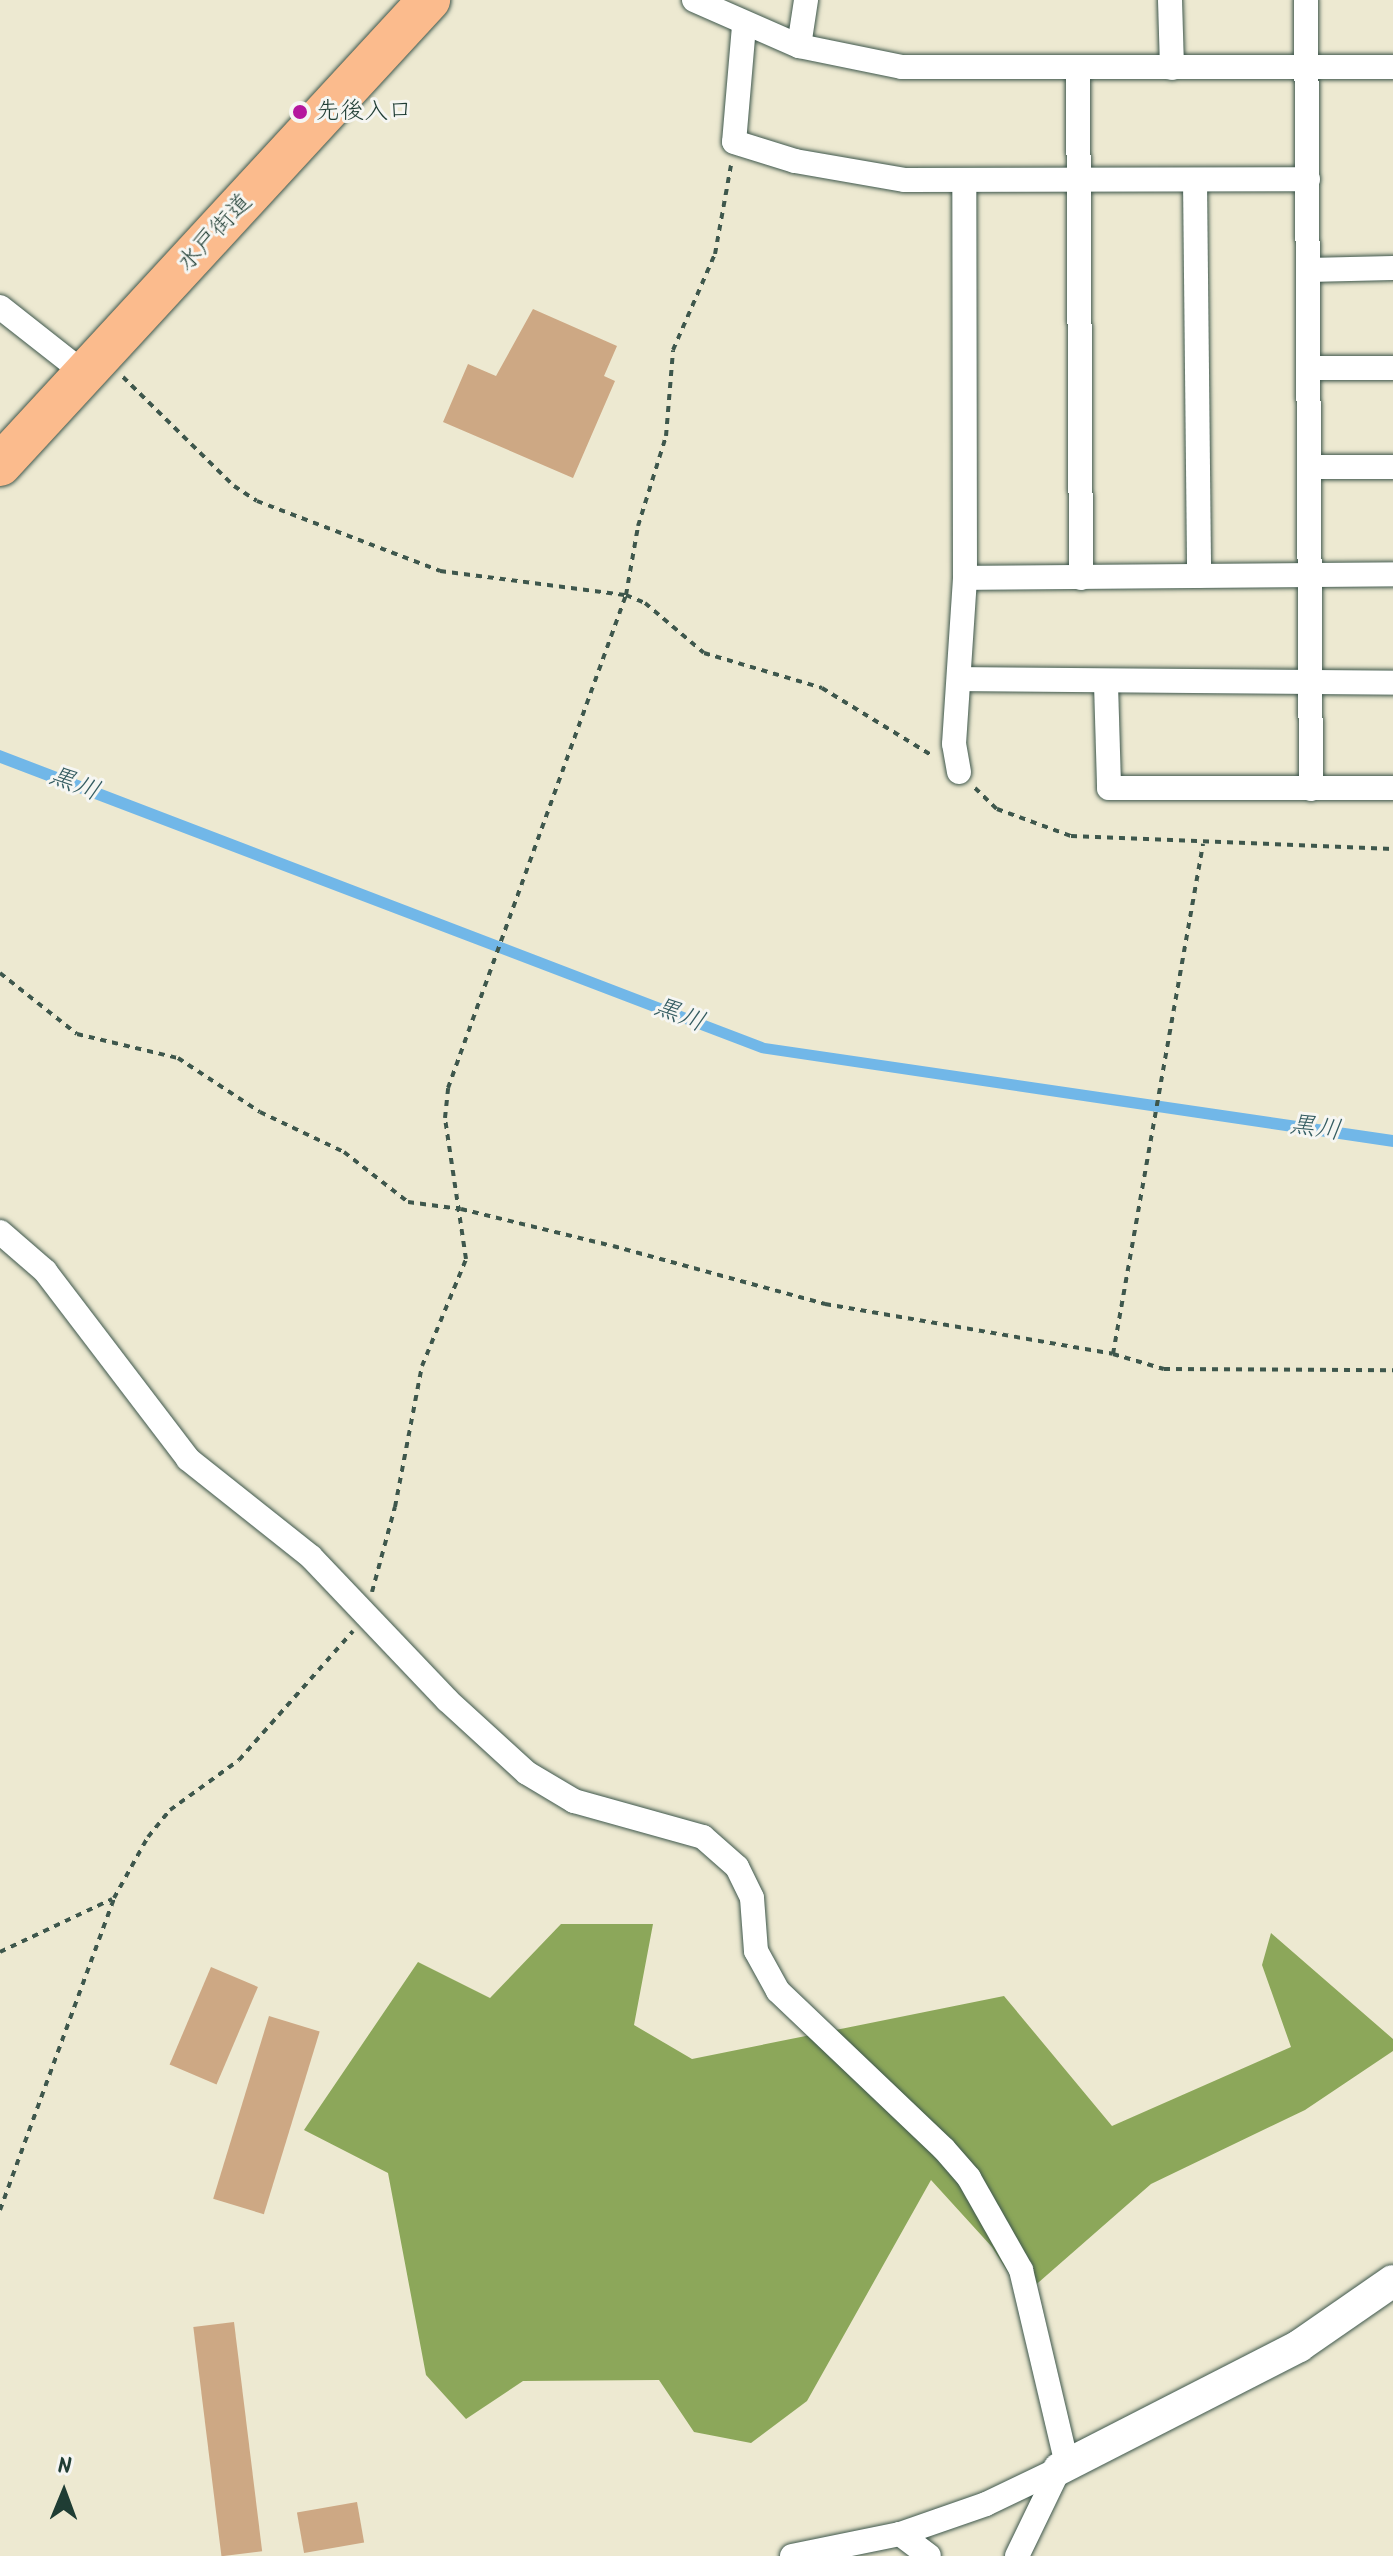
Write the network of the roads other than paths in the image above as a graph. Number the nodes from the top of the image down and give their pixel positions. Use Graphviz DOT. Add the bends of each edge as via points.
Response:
graph roads {
  1 [pos="429,0"];
  2 [pos="694,0"];
  3 [pos="806,0"];
  4 [pos="1170,0"];
  5 [pos="1306,0"];
  6 [pos="744,26"];
  7 [pos="799,46"];
  8 [pos="1306,67"];
  9 [pos="1393,67"];
  10 [pos="1172,68"];
  11 [pos="1078,69"];
  12 [pos="1308,179"];
  13 [pos="964,180"];
  14 [pos="1078,180"];
  15 [pos="1195,180"];
  16 [pos="1393,268"];
  17 [pos="1308,270"];
  18 [pos="0,307"];
  19 [pos="92,366"];
  20 [pos="1309,368"];
  21 [pos="1393,368"];
  22 [pos="0,465"];
  23 [pos="1310,467"];
  24 [pos="1393,467"];
  25 [pos="1311,574"];
  26 [pos="1393,574"];
  27 [pos="1199,576"];
  28 [pos="965,578"];
  29 [pos="1081,578"];
  30 [pos="962,679"];
  31 [pos="1311,683"];
  32 [pos="1393,683"];
  33 [pos="1106,684"];
  34 [pos="959,772"];
  35 [pos="1393,788"];
  36 [pos="1311,789"];
  37 [pos="0,1232"];
  38 [pos="1393,2281"];
  39 [pos="1063,2467"];
  40 [pos="900,2534"];
  41 [pos="792,2556"];
  42 [pos="929,2556"];
  43 [pos="1017,2556"];
  1 -- 19 [label="highway, 水戸街道"];
  2 -- 6 [label="street"];
  3 -- 7 [label="street"];
  4 -- 10 [label="street"];
  5 -- 8 [label="street"];
  6 -- 7 [label="street"];
  6 -- 13 [label="street" via="734,142 849,174"];
  7 -- 11 [label="street" via="902,67"];
  8 -- 9 [label="street"];
  8 -- 10 [label="street"];
  8 -- 12 [label="street"];
  10 -- 11 [label="street"];
  11 -- 14 [label="street"];
  12 -- 15 [label="street"];
  12 -- 17 [label="street"];
  13 -- 14 [label="street"];
  13 -- 28 [label="street"];
  14 -- 15 [label="street"];
  14 -- 29 [label="street"];
  15 -- 27 [label="street"];
  16 -- 17 [label="street"];
  17 -- 20 [label="street"];
  18 -- 19 [label="street"];
  19 -- 22 [label="highway, 水戸街道"];
  20 -- 21 [label="street"];
  20 -- 23 [label="street"];
  23 -- 24 [label="street"];
  23 -- 25 [label="street"];
  25 -- 26 [label="street"];
  25 -- 27 [label="street"];
  25 -- 31 [label="street"];
  27 -- 29 [label="street"];
  28 -- 29 [label="street"];
  28 -- 30 [label="street"];
  30 -- 33 [label="street"];
  30 -- 34 [label="street" via="954,744"];
  31 -- 32 [label="street"];
  31 -- 33 [label="street"];
  31 -- 36 [label="street"];
  33 -- 36 [label="street" via="1109,788"];
  35 -- 36 [label="street"];
  37 -- 39 [label="street" via="45,1271 188,1459 311,1557 527,1773 574,1801 703,1837 737,1867 752,1898 756,1951 771,1982 944,2149 969,2178 1015,2258 1027,2288"];
  38 -- 39 [label="street" via="1299,2346"];
  39 -- 40 [label="street" via="986,2504"];
  39 -- 43 [label="street"];
  40 -- 41 [label="street"];
  40 -- 42 [label="street"];
}
